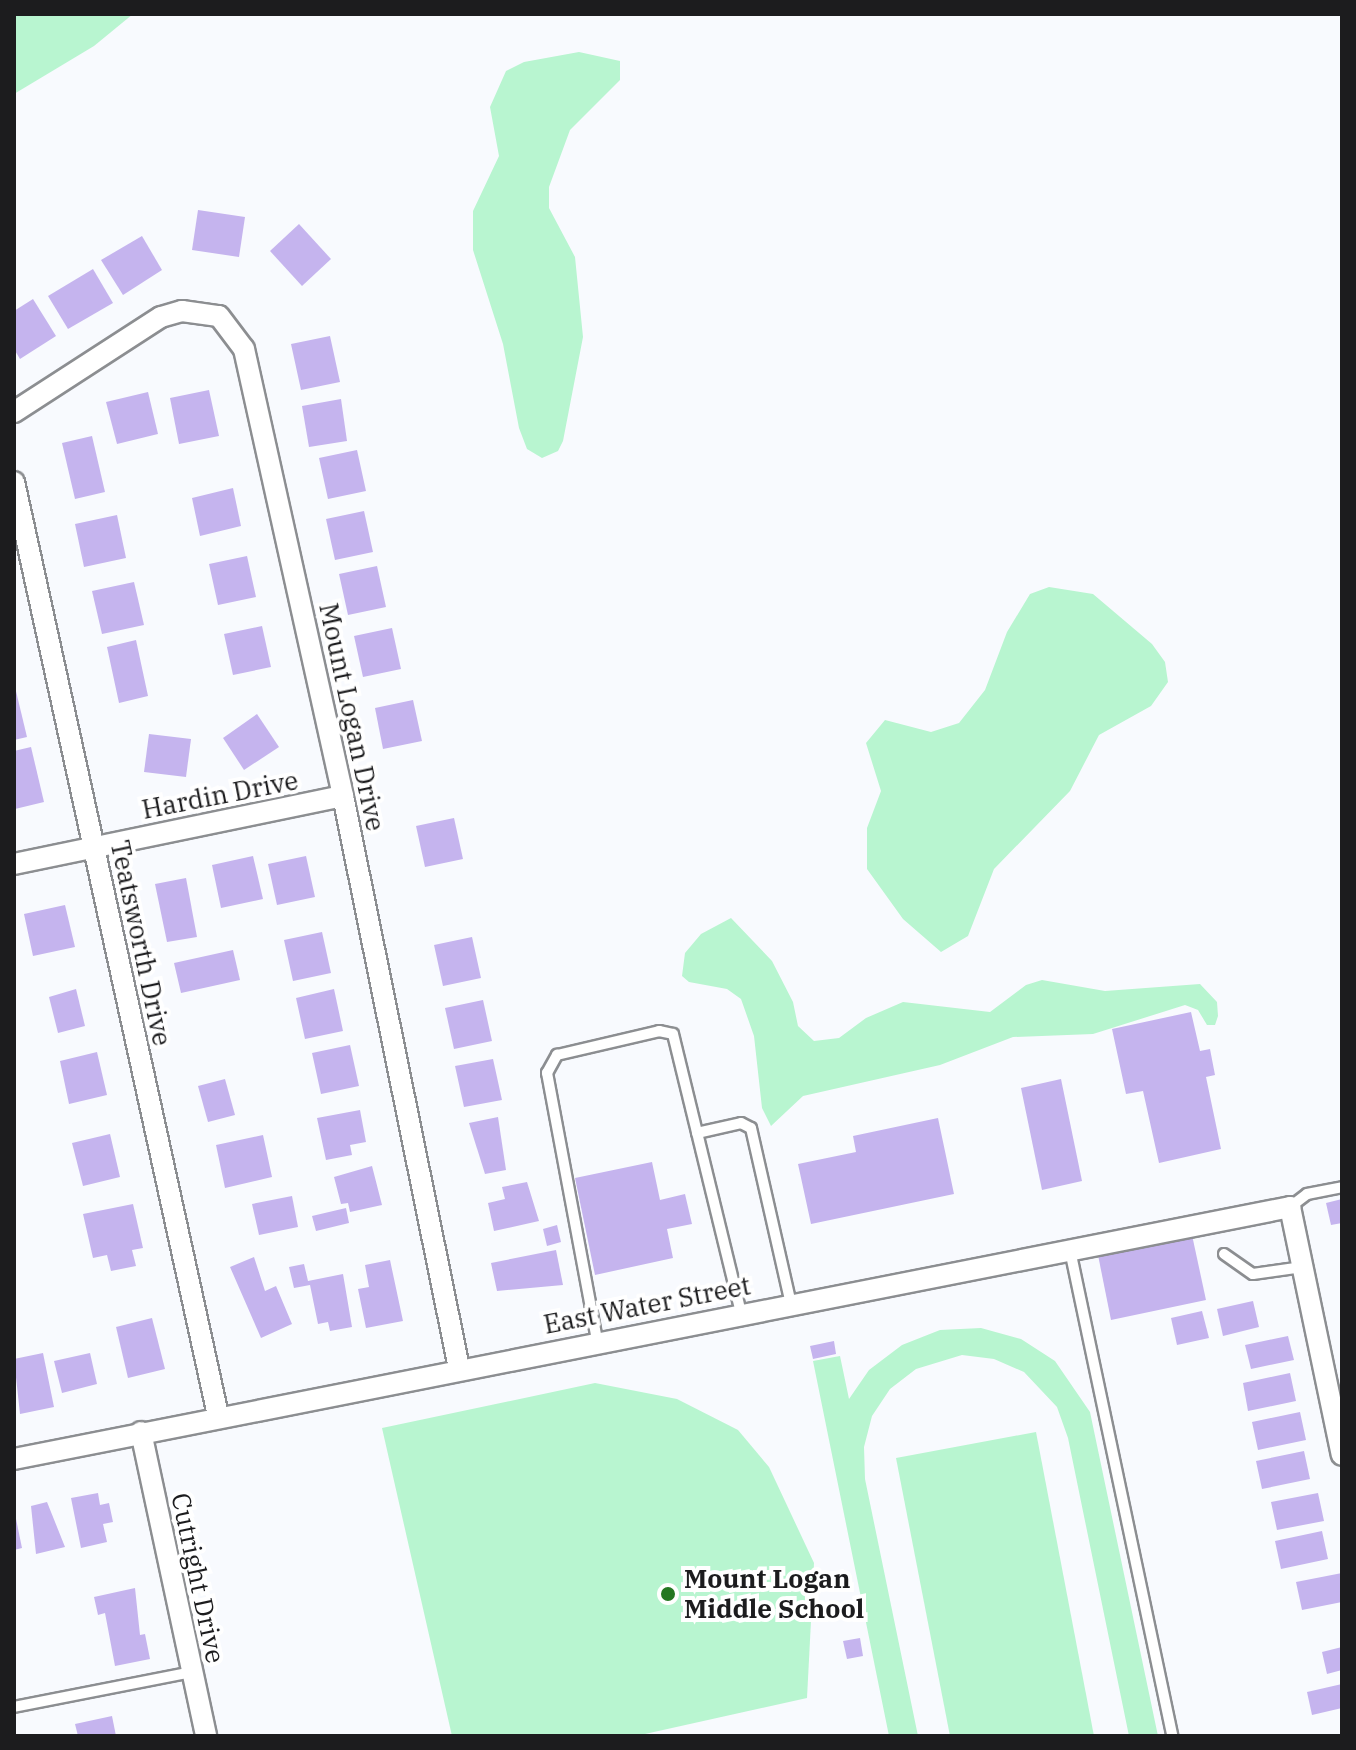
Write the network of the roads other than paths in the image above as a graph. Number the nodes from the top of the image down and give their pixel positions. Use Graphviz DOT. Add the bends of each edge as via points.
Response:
graph roads {
  1 [pos="14,412"];
  2 [pos="14,482"];
  3 [pos="343,796"];
  4 [pos="94,847"];
  5 [pos="14,864"];
  6 [pos="697,1133"];
  7 [pos="1342,1187"];
  8 [pos="1290,1207"];
  9 [pos="1070,1250"];
  10 [pos="1224,1254"];
  11 [pos="1303,1267"];
  12 [pos="791,1304"];
  13 [pos="741,1314"];
  14 [pos="597,1340"];
  15 [pos="459,1368"];
  16 [pos="218,1415"];
  17 [pos="141,1432"];
  18 [pos="1342,1455"];
  19 [pos="14,1459"];
  20 [pos="192,1672"];
  21 [pos="14,1707"];
  22 [pos="206,1736"];
  23 [pos="1172,1736"];
  1 -- 3 [label="street, Mount Logan Drive" via="161,317 202,310 235,331 250,373"];
  2 -- 4 [label="street, Teatsworth Drive"];
  3 -- 4 [label="street, Hardin Drive"];
  3 -- 15 [label="street, Mount Logan Drive"];
  4 -- 5 [label="street, Hardin Drive"];
  4 -- 16 [label="street, Teatsworth Drive"];
  6 -- 12 [label="lane" via="741,1123 751,1128"];
  6 -- 13 [label="lane"];
  6 -- 14 [label="lane" via="673,1034 659,1031 557,1055 547,1073"];
  7 -- 8 [label="lane" via="1307,1194"];
  8 -- 9 [label="street, East Water Street"];
  8 -- 11 [label="street"];
  9 -- 12 [label="street, East Water Street"];
  9 -- 23 [label="lane"];
  10 -- 11 [label="lane" via="1253,1274"];
  11 -- 18 [label="street"];
  12 -- 13 [label="street, East Water Street"];
  13 -- 14 [label="street, East Water Street"];
  14 -- 15 [label="street, East Water Street"];
  15 -- 16 [label="street, East Water Street"];
  16 -- 17 [label="street, East Water Street"];
  17 -- 19 [label="street, East Water Street"];
  17 -- 20 [label="street, Cutright Drive"];
  20 -- 21 [label="lane"];
  20 -- 22 [label="street, Cutright Drive"];
}
